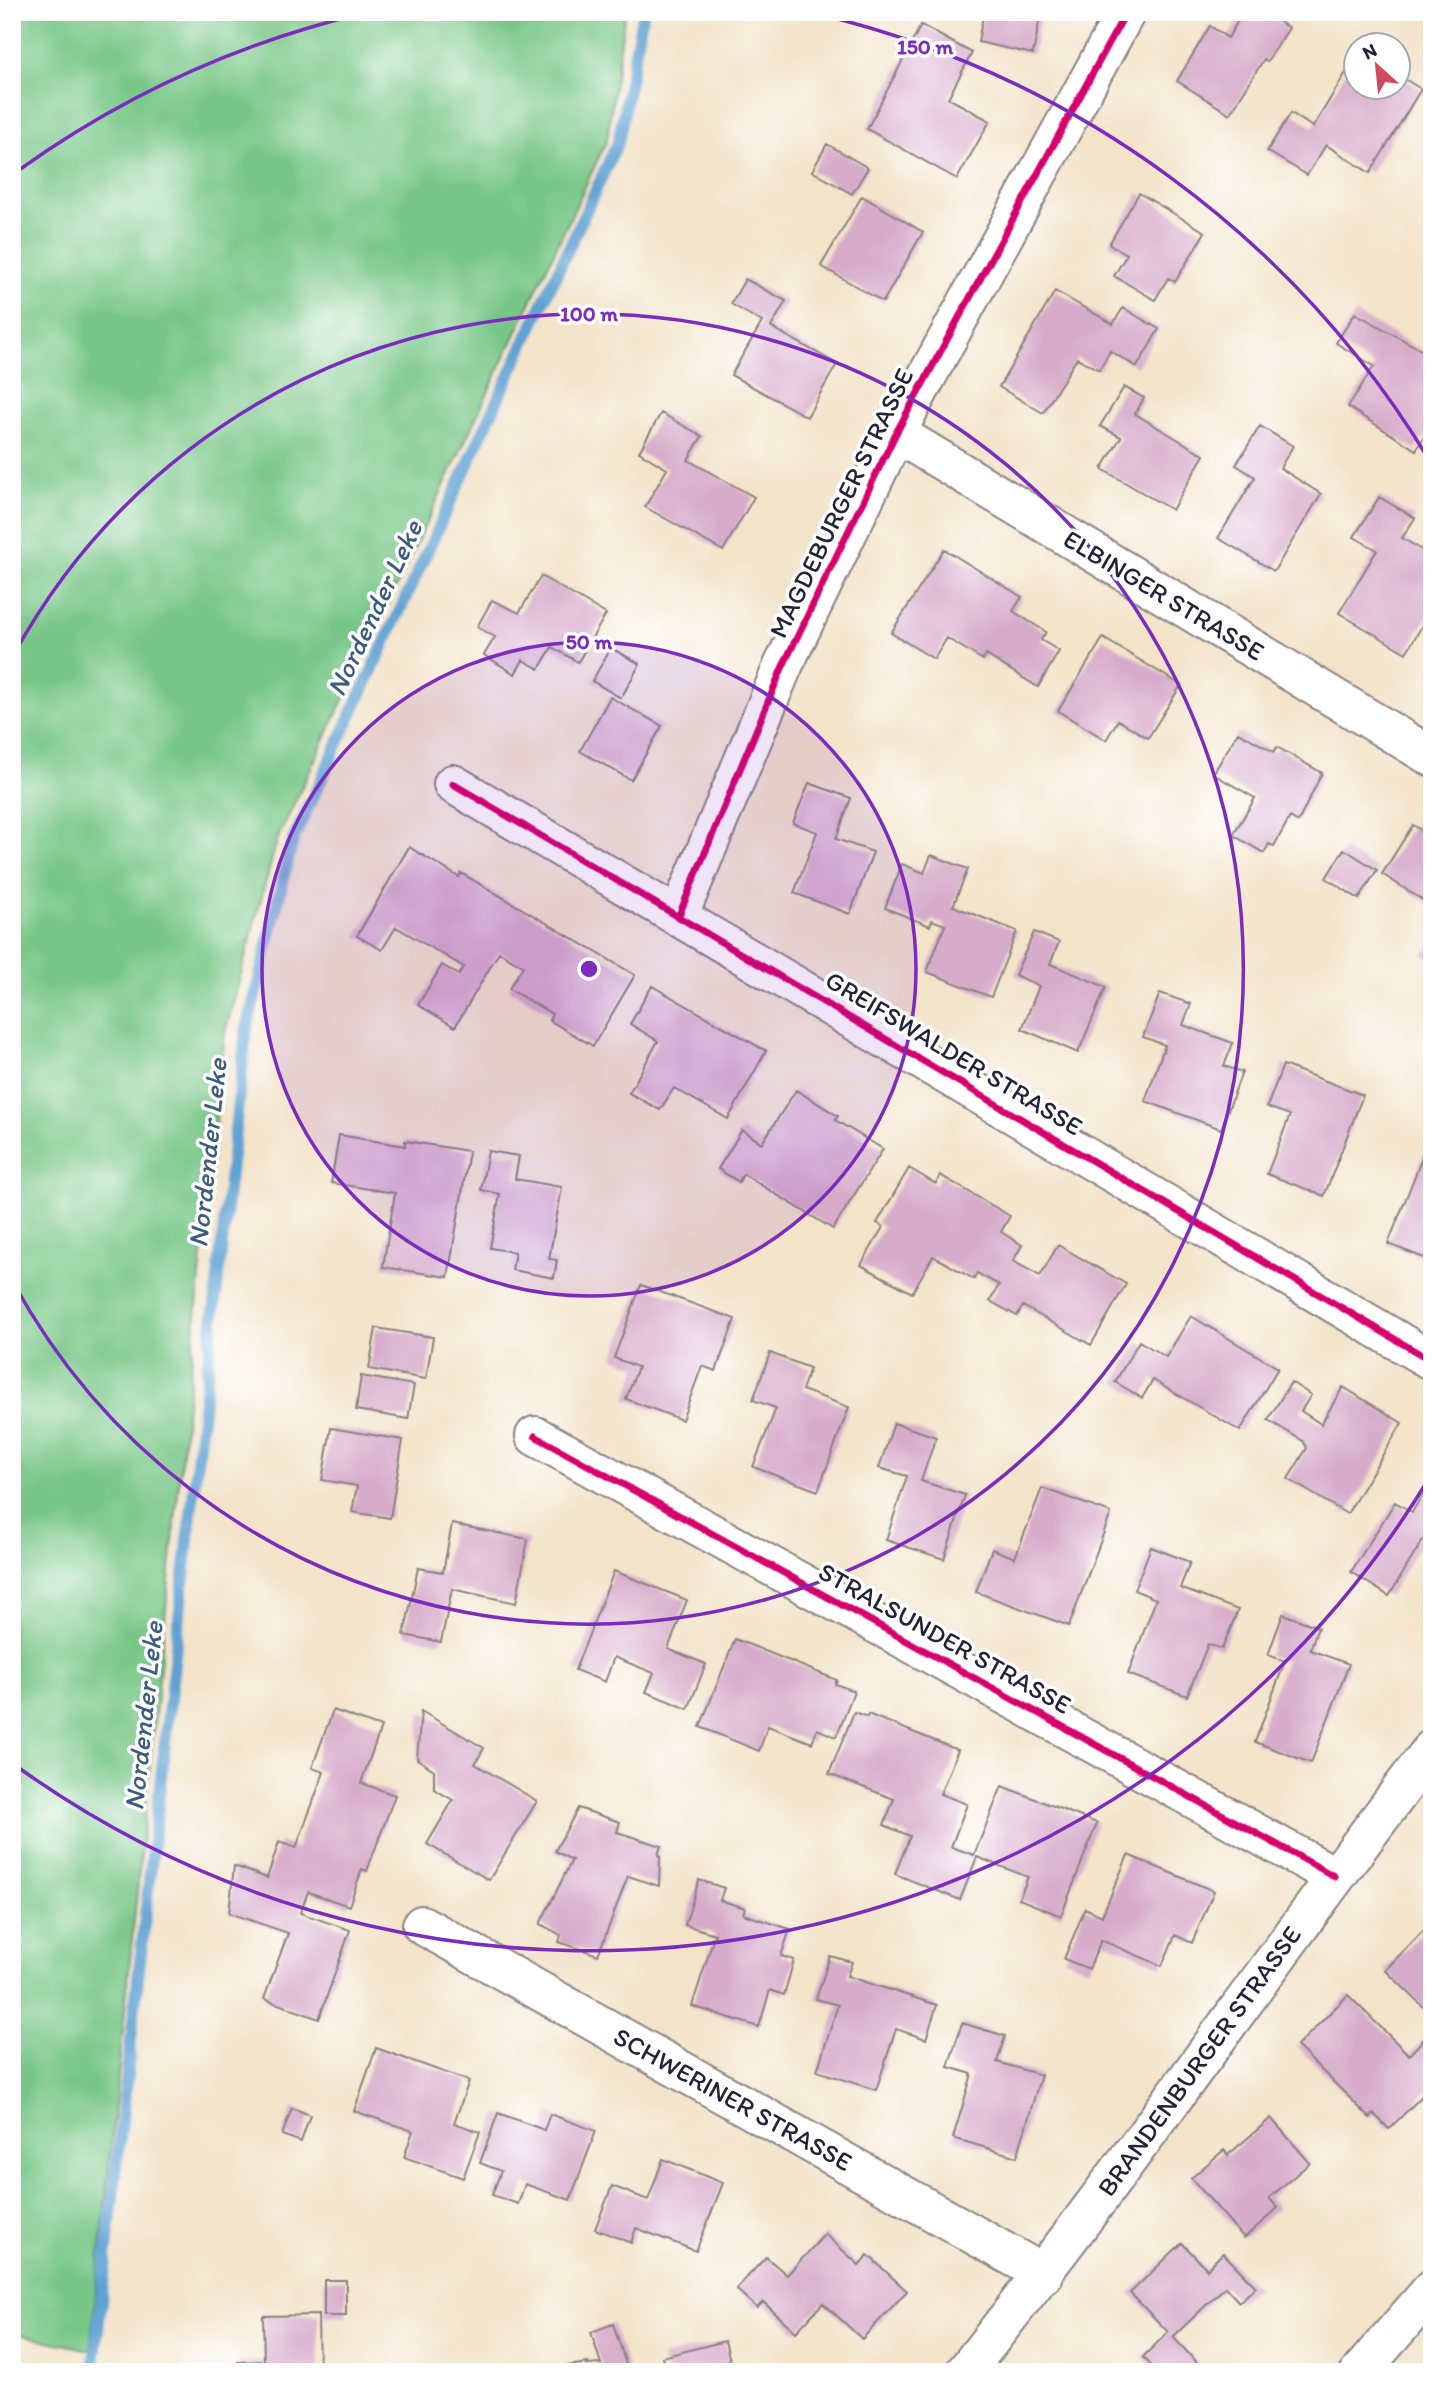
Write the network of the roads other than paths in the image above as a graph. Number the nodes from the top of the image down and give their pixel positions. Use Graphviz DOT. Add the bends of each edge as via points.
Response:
graph roads {
  1 [pos="1126,12"];
  2 [pos="896,433"];
  3 [pos="1432,757"];
  4 [pos="453,784"];
  5 [pos="678,915"];
  6 [pos="1432,1361"];
  7 [pos="535,1436"];
  8 [pos="1432,1749"];
  9 [pos="1334,1876"];
  10 [pos="422,1925"];
  11 [pos="1044,2274"];
  12 [pos="1432,2289"];
  13 [pos="965,2372"];
  14 [pos="1360,2372"];
  1 -- 2 [label="street, MAGDEBURGER STRASSE"];
  2 -- 3 [label="street, ELBINGER STRASSE"];
  2 -- 5 [label="street, MAGDEBURGER STRASSE" via="783,666"];
  4 -- 5 [label="street, GREIFSWALDER STRASSE"];
  5 -- 6 [label="street, GREIFSWALDER STRASSE"];
  7 -- 9 [label="street, STRALSUNDER STRASSE"];
  8 -- 9 [label="street, BRANDENBURGER STRASSE"];
  9 -- 11 [label="street, BRANDENBURGER STRASSE"];
  10 -- 11 [label="street, SCHWERINER STRASSE"];
  11 -- 13 [label="street, BRANDENBURGER STRASSE"];
  12 -- 14 [label="street"];
}
